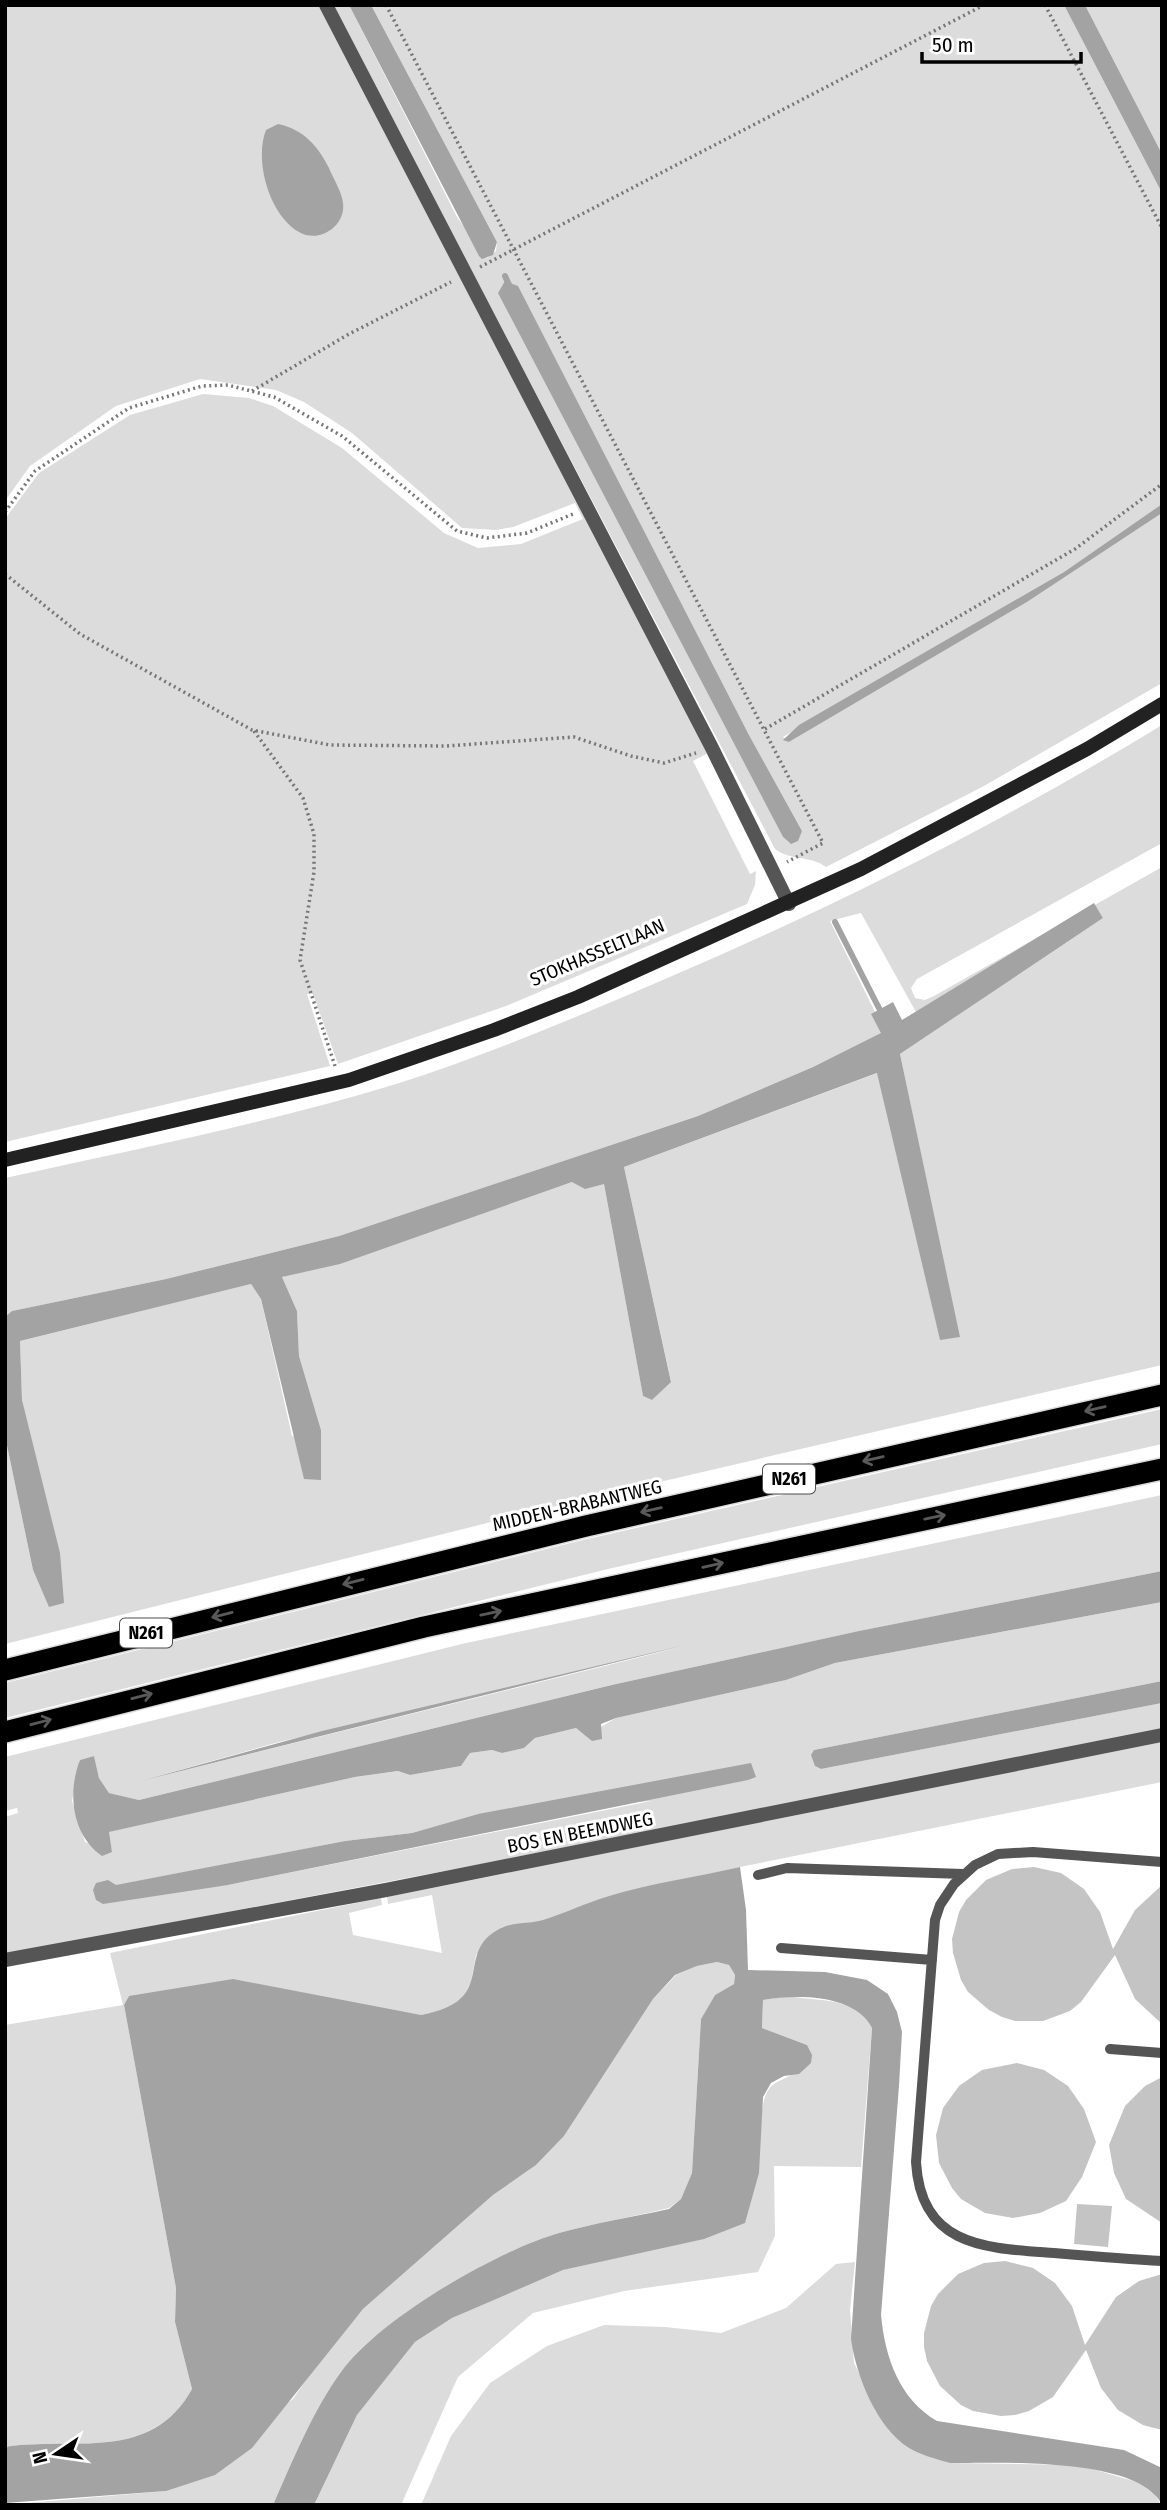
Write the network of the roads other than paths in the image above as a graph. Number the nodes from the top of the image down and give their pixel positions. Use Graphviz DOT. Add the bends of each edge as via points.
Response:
graph roads {
  1 [pos="326,5"];
  2 [pos="1162,704"];
  3 [pos="789,904"];
  4 [pos="5,1160"];
  5 [pos="1162,1395"];
  6 [pos="1162,1469"];
  7 [pos="5,1670"];
  8 [pos="5,1732"];
  9 [pos="1162,1735"];
  10 [pos="1162,1862"];
  11 [pos="963,1874"];
  12 [pos="758,1875"];
  13 [pos="781,1948"];
  14 [pos="5,1960"];
  15 [pos="932,1960"];
  16 [pos="1110,2049"];
  17 [pos="1162,2053"];
  18 [pos="1162,2262"];
  1 -- 3 [label="street"];
  2 -- 3 [label="street, STOKHASSELTLAAN" via="939,829"];
  3 -- 4 [label="street, STOKHASSELTLAAN" via="578,997 410,1060 288,1096"];
  5 -- 7 [label="highway, MIDDEN-BRABANTWEG / N261, one-way" via="599,1522"];
  8 -- 6 [label="highway, one-way" via="424,1628"];
  9 -- 14 [label="street, BOS EN BEEMDWEG" via="413,1885"];
  10 -- 11 [label="lane" via="1010,1852 985,1859"];
  11 -- 12 [label="lane" via="787,1868"];
  11 -- 15 [label="lane" via="936,1913"];
  13 -- 15 [label="lane"];
  15 -- 18 [label="lane" via="916,2162 918,2185 927,2205 946,2227 981,2247"];
  16 -- 17 [label="lane"];
}
